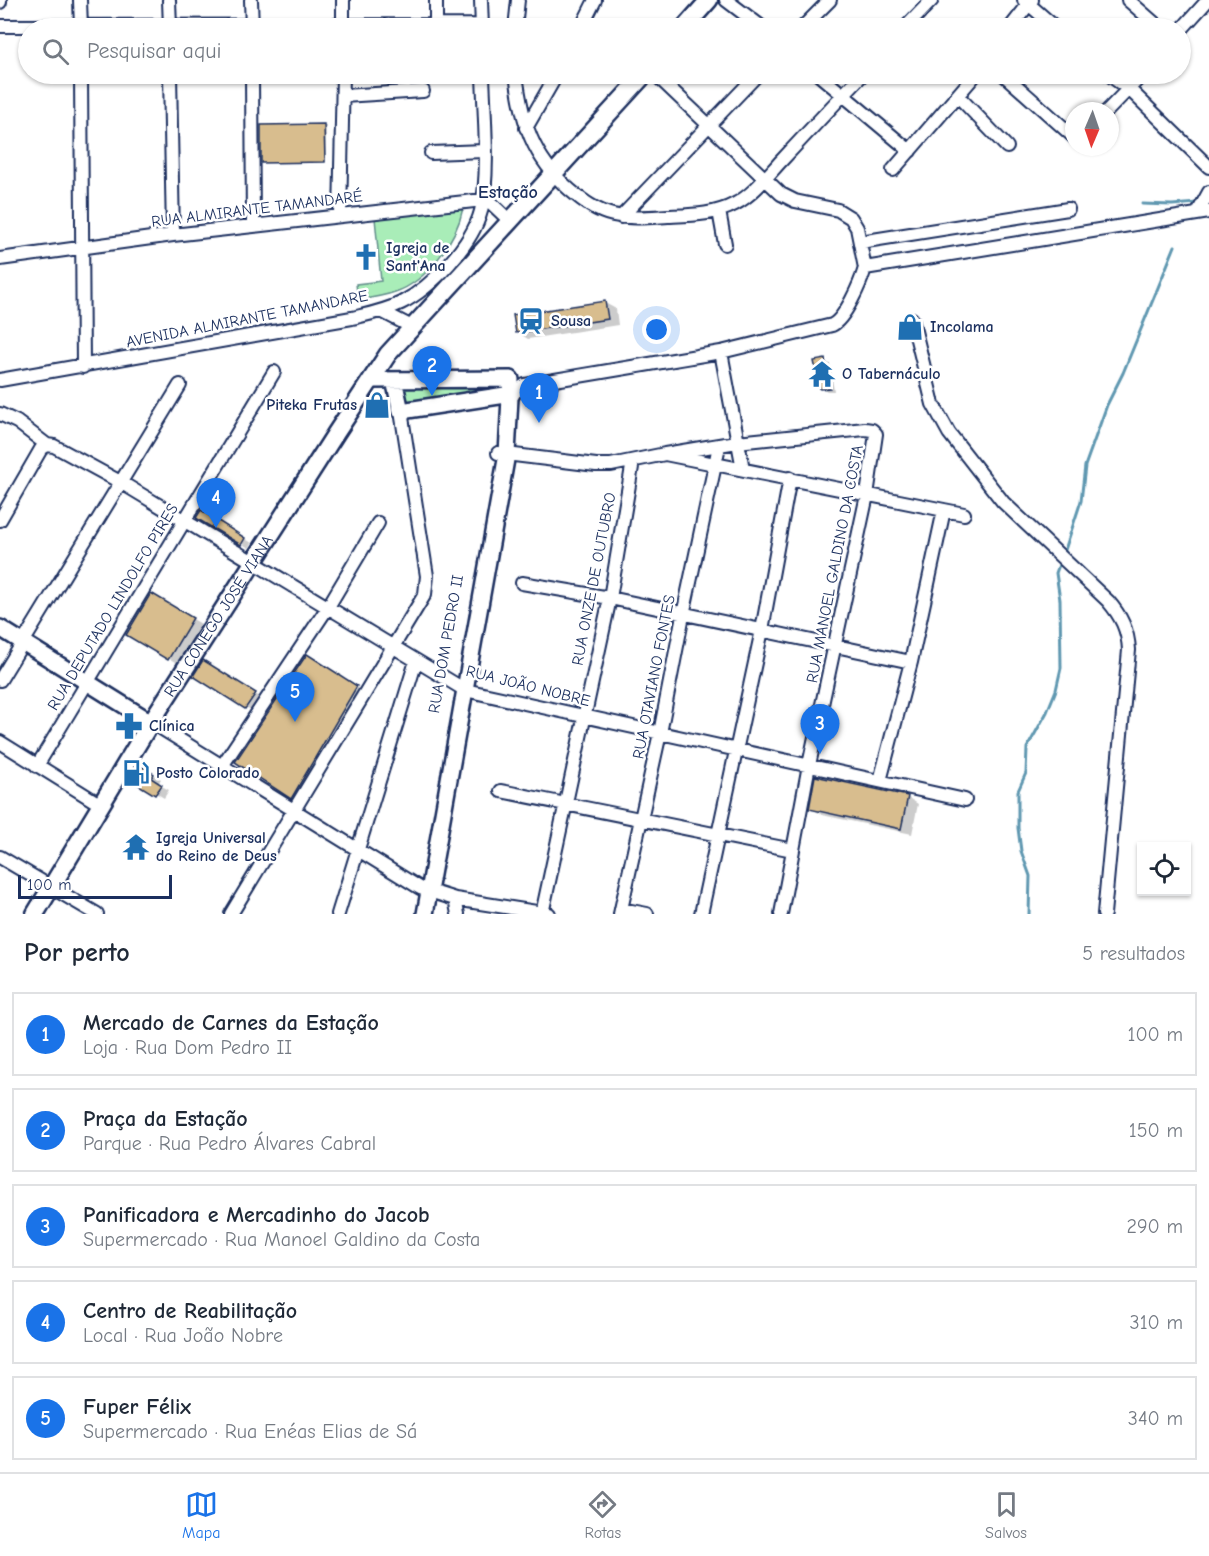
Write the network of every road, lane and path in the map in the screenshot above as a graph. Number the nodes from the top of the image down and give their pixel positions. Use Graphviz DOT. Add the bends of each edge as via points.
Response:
graph roads {
  1 [pos="80,0"];
  2 [pos="169,0"];
  3 [pos="251,0"];
  4 [pos="343,0"];
  5 [pos="436,0"];
  6 [pos="481,0"];
  7 [pos="518,0"];
  8 [pos="595,0"];
  9 [pos="709,0"];
  10 [pos="726,0"];
  11 [pos="830,0"];
  12 [pos="932,0"];
  13 [pos="1128,0"];
  14 [pos="1208,0"];
  15 [pos="1028,1"];
  16 [pos="81,18"];
  17 [pos="170,18"];
  18 [pos="252,18"];
  19 [pos="343,18"];
  20 [pos="436,18"];
  21 [pos="482,18"];
  22 [pos="516,18"];
  23 [pos="586,18"];
  24 [pos="693,18"];
  25 [pos="750,18"];
  26 [pos="812,18"];
  27 [pos="915,18"];
  28 [pos="1017,18"];
  29 [pos="1046,18"];
  30 [pos="1149,18"];
  31 [pos="1191,19"];
  32 [pos="0,26"];
  33 [pos="18,26"];
  34 [pos="81,84"];
  35 [pos="171,84"];
  36 [pos="252,84"];
  37 [pos="343,84"];
  38 [pos="483,84"];
  39 [pos="518,84"];
  40 [pos="551,84"];
  41 [pos="636,84"];
  42 [pos="666,84"];
  43 [pos="748,84"];
  44 [pos="830,84"];
  45 [pos="853,84"];
  46 [pos="968,84"];
  47 [pos="1014,84"];
  48 [pos="1122,84"];
  49 [pos="1134,84"];
  50 [pos="1129,89"];
  51 [pos="423,91"];
  52 [pos="843,95"];
  53 [pos="343,96"];
  54 [pos="958,96"];
  55 [pos="1116,102"];
  56 [pos="709,125"];
  57 [pos="526,128"];
  58 [pos="1065,129"];
  59 [pos="1007,147"];
  60 [pos="484,151"];
  61 [pos="910,151"];
  62 [pos="431,153"];
  63 [pos="1209,167"];
  64 [pos="893,170"];
  65 [pos="553,174"];
  66 [pos="765,178"];
  67 [pos="1209,192"];
  68 [pos="483,200"];
  69 [pos="1068,209"];
  70 [pos="719,211"];
  71 [pos="1203,213"];
  72 [pos="340,216"];
  73 [pos="621,217"];
  74 [pos="511,222"];
  75 [pos="253,226"];
  76 [pos="173,235"];
  77 [pos="860,242"];
  78 [pos="725,244"];
  79 [pos="81,247"];
  80 [pos="0,259"];
  81 [pos="865,268"];
  82 [pos="381,311"];
  83 [pos="912,319"];
  84 [pos="412,327"];
  85 [pos="721,352"];
  86 [pos="82,367"];
  87 [pos="274,372"];
  88 [pos="0,380"];
  89 [pos="372,380"];
  90 [pos="394,380"];
  91 [pos="180,385"];
  92 [pos="511,386"];
  93 [pos="401,411"];
  94 [pos="0,414"];
  95 [pos="736,442"];
  96 [pos="47,445"];
  97 [pos="719,446"];
  98 [pos="502,454"];
  99 [pos="665,454"];
  100 [pos="633,461"];
  101 [pos="716,463"];
  102 [pos="743,469"];
  103 [pos="790,478"];
  104 [pos="122,483"];
  105 [pos="867,495"];
  106 [pos="944,510"];
  107 [pos="964,514"];
  108 [pos="0,520"];
  109 [pos="185,521"];
  110 [pos="378,523"];
  111 [pos="254,563"];
  112 [pos="522,583"];
  113 [pos="610,598"];
  114 [pos="328,607"];
  115 [pos="683,615"];
  116 [pos="0,628"];
  117 [pos="762,630"];
  118 [pos="22,641"];
  119 [pos="836,645"];
  120 [pos="393,647"];
  121 [pos="416,661"];
  122 [pos="910,662"];
  123 [pos="0,680"];
  124 [pos="86,682"];
  125 [pos="461,688"];
  126 [pos="584,717"];
  127 [pos="151,722"];
  128 [pos="660,733"];
  129 [pos="0,742"];
  130 [pos="736,749"];
  131 [pos="809,765"];
  132 [pos="37,766"];
  133 [pos="222,766"];
  134 [pos="880,781"];
  135 [pos="501,791"];
  136 [pos="965,800"];
  137 [pos="566,803"];
  138 [pos="101,805"];
  139 [pos="295,809"];
  140 [pos="642,818"];
  141 [pos="717,834"];
  142 [pos="357,848"];
  143 [pos="793,850"];
  144 [pos="0,856"];
  145 [pos="52,887"];
  146 [pos="425,890"];
  147 [pos="455,899"];
  148 [pos="621,911"];
  149 [pos="545,913"];
  150 [pos="35,914"];
  151 [pos="97,914"];
  152 [pos="231,914"];
  153 [pos="338,914"];
  154 [pos="416,914"];
  155 [pos="425,914"];
  156 [pos="458,914"];
  157 [pos="647,914"];
  158 [pos="701,914"];
  159 [pos="781,914"];
  160 [pos="1104,914"];
  1 -- 16 [label="street"];
  2 -- 17 [label="street"];
  3 -- 18 [label="street"];
  4 -- 19 [label="street"];
  5 -- 20 [label="street"];
  6 -- 21 [label="street"];
  7 -- 22 [label="street"];
  8 -- 23 [label="street"];
  9 -- 24 [label="main road"];
  10 -- 25 [label="street"];
  11 -- 26 [label="street"];
  12 -- 27 [label="street"];
  13 -- 30 [label="street"];
  14 -- 31 [label="street"];
  15 -- 28 [label="street"];
  15 -- 29 [label="street"];
  32 -- 33 [label="street"];
  34 -- 79 [label="street"];
  35 -- 76 [label="street"];
  36 -- 75 [label="street"];
  37 -- 53 [label="street"];
  38 -- 60 [label="street, AVENIDA ALMIRANTE TAMANDARE"];
  39 -- 57 [label="street"];
  40 -- 57 [label="street"];
  41 -- 65 [label="main road, RUA CÔNEGO JOSÉ VIANA"];
  42 -- 56 [label="street"];
  43 -- 56 [label="street"];
  44 -- 52 [label="street"];
  45 -- 52 [label="street"];
  46 -- 54 [label="street"];
  47 -- 58 [label="street"];
  48 -- 50 [label="street"];
  49 -- 50 [label="street"];
  50 -- 55 [label="street"];
  50 -- 63 [label="street"];
  51 -- 53 [label="street"];
  52 -- 61 [label="street"];
  52 -- 66 [label="street"];
  53 -- 72 [label="street"];
  54 -- 59 [label="street"];
  54 -- 61 [label="street"];
  56 -- 66 [label="street"];
  56 -- 73 [label="street"];
  57 -- 65 [label="street" via="537,153"];
  60 -- 62 [label="street"];
  60 -- 68 [label="street, AVENIDA ALMIRANTE TAMANDARE"];
  61 -- 64 [label="street"];
  65 -- 73 [label="street" via="588,205"];
  65 -- 74 [label="main road, RUA CÔNEGO JOSÉ VIANA"];
  66 -- 70 [label="street" via="744,199"];
  66 -- 77 [label="street" via="782,194 802,203 846,213 854,222"];
  67 -- 71 [label="street"];
  68 -- 72 [label="street, RUA ALMIRANTE TAMANDARÉ"];
  68 -- 74 [label="street"];
  68 -- 82 [label="street, AVENIDA ALMIRANTE TAMANDARE" via="474,228 437,276 402,302"];
  69 -- 77 [label="street"];
  70 -- 73 [label="street"];
  70 -- 78 [label="street"];
  71 -- 81 [label="street"];
  72 -- 75 [label="street, RUA ALMIRANTE TAMANDARÉ"];
  74 -- 84 [label="main road, RUA CÔNEGO JOSÉ VIANA"];
  75 -- 76 [label="street, RUA ALMIRANTE TAMANDARÉ"];
  76 -- 79 [label="street, RUA ALMIRANTE TAMANDARÉ"];
  77 -- 81 [label="street"];
  79 -- 80 [label="street, RUA ALMIRANTE TAMANDARÉ"];
  79 -- 86 [label="street"];
  81 -- 85 [label="street" via="836,324"];
  82 -- 84 [label="street"];
  82 -- 86 [label="street, AVENIDA ALMIRANTE TAMANDARE"];
  83 -- 160 [label="street" via="939,418 1003,502 1108,601 1126,630 1129,650"];
  84 -- 89 [label="main road, RUA CÔNEGO JOSÉ VIANA"];
  85 -- 92 [label="street"];
  85 -- 95 [label="street"];
  86 -- 88 [label="street, AVENIDA ALMIRANTE TAMANDARE"];
  87 -- 109 [label="street, RUA DEPUTADO LINDOLFO PIRES"];
  89 -- 90 [label="street"];
  89 -- 111 [label="main road, RUA CÔNEGO JOSÉ VIANA"];
  90 -- 92 [label="street"];
  90 -- 93 [label="street"];
  91 -- 104 [label="street"];
  92 -- 93 [label="street"];
  92 -- 98 [label="street, RUA DOM PEDRO II"];
  93 -- 120 [label="street" via="427,585"];
  94 -- 96 [label="street, RUA JOÃO NOBRE"];
  95 -- 97 [label="street"];
  95 -- 102 [label="street"];
  95 -- 105 [label="street, RUA MANOEL GALDINO DA COSTA" via="865,429 875,432"];
  96 -- 104 [label="street, RUA JOÃO NOBRE"];
  96 -- 108 [label="street"];
  97 -- 99 [label="street"];
  97 -- 101 [label="street, RUA OTAVIANO FONTES"];
  98 -- 100 [label="street" via="596,465"];
  98 -- 125 [label="street, RUA DOM PEDRO II"];
  99 -- 100 [label="street"];
  99 -- 101 [label="street"];
  100 -- 113 [label="street, RUA ONZE DE OUTUBRO"];
  101 -- 102 [label="street"];
  101 -- 115 [label="street, RUA OTAVIANO FONTES"];
  102 -- 103 [label="street"];
  103 -- 105 [label="street"];
  103 -- 117 [label="street"];
  104 -- 109 [label="street, RUA JOÃO NOBRE"];
  104 -- 118 [label="street"];
  105 -- 106 [label="street"];
  105 -- 119 [label="street, RUA MANOEL GALDINO DA COSTA"];
  106 -- 107 [label="street"];
  106 -- 122 [label="street"];
  109 -- 111 [label="street, RUA JOÃO NOBRE"];
  109 -- 124 [label="street, RUA DEPUTADO LINDOLFO PIRES"];
  110 -- 114 [label="street"];
  111 -- 114 [label="street, RUA JOÃO NOBRE"];
  111 -- 127 [label="main road, RUA CÔNEGO JOSÉ VIANA"];
  112 -- 113 [label="street"];
  113 -- 115 [label="street"];
  113 -- 126 [label="street, RUA ONZE DE OUTUBRO"];
  114 -- 120 [label="street, RUA JOÃO NOBRE"];
  114 -- 133 [label="street"];
  115 -- 117 [label="street"];
  115 -- 128 [label="street, RUA OTAVIANO FONTES"];
  116 -- 118 [label="street"];
  117 -- 119 [label="street"];
  117 -- 130 [label="street"];
  118 -- 123 [label="street"];
  118 -- 124 [label="street"];
  119 -- 122 [label="street"];
  119 -- 131 [label="street, RUA MANOEL GALDINO DA COSTA"];
  120 -- 121 [label="street, RUA JOÃO NOBRE"];
  120 -- 139 [label="street"];
  121 -- 125 [label="street, RUA JOÃO NOBRE"];
  121 -- 142 [label="street"];
  122 -- 134 [label="street"];
  124 -- 127 [label="street"];
  124 -- 132 [label="street, RUA DEPUTADO LINDOLFO PIRES"];
  125 -- 126 [label="street, RUA JOÃO NOBRE"];
  125 -- 146 [label="street, RUA DOM PEDRO II"];
  126 -- 128 [label="street, RUA JOÃO NOBRE"];
  126 -- 137 [label="street, RUA ONZE DE OUTUBRO"];
  127 -- 133 [label="street"];
  127 -- 138 [label="main road, RUA CÔNEGO JOSÉ VIANA"];
  128 -- 130 [label="street, RUA JOÃO NOBRE"];
  128 -- 140 [label="street, RUA OTAVIANO FONTES"];
  129 -- 132 [label="street"];
  130 -- 131 [label="street, RUA JOÃO NOBRE"];
  130 -- 141 [label="street"];
  131 -- 134 [label="street, RUA JOÃO NOBRE"];
  131 -- 143 [label="street, RUA MANOEL GALDINO DA COSTA"];
  132 -- 138 [label="street"];
  133 -- 139 [label="street"];
  134 -- 136 [label="street, RUA JOÃO NOBRE"];
  135 -- 137 [label="street"];
  137 -- 140 [label="street"];
  137 -- 149 [label="street, RUA ONZE DE OUTUBRO"];
  138 -- 145 [label="main road, RUA CÔNEGO JOSÉ VIANA"];
  139 -- 142 [label="street"];
  139 -- 152 [label="street"];
  140 -- 141 [label="street"];
  140 -- 148 [label="street, RUA OTAVIANO FONTES"];
  141 -- 143 [label="street"];
  141 -- 158 [label="street"];
  142 -- 146 [label="street"];
  142 -- 153 [label="street"];
  143 -- 159 [label="street, RUA MANOEL GALDINO DA COSTA"];
  144 -- 145 [label="street"];
  145 -- 150 [label="main road, RUA CÔNEGO JOSÉ VIANA"];
  145 -- 151 [label="street"];
  146 -- 147 [label="street"];
  146 -- 154 [label="street, RUA DOM PEDRO II"];
  146 -- 155 [label="street, RUA DOM PEDRO II"];
  147 -- 149 [label="street"];
  147 -- 156 [label="street"];
  148 -- 157 [label="street"];
}
